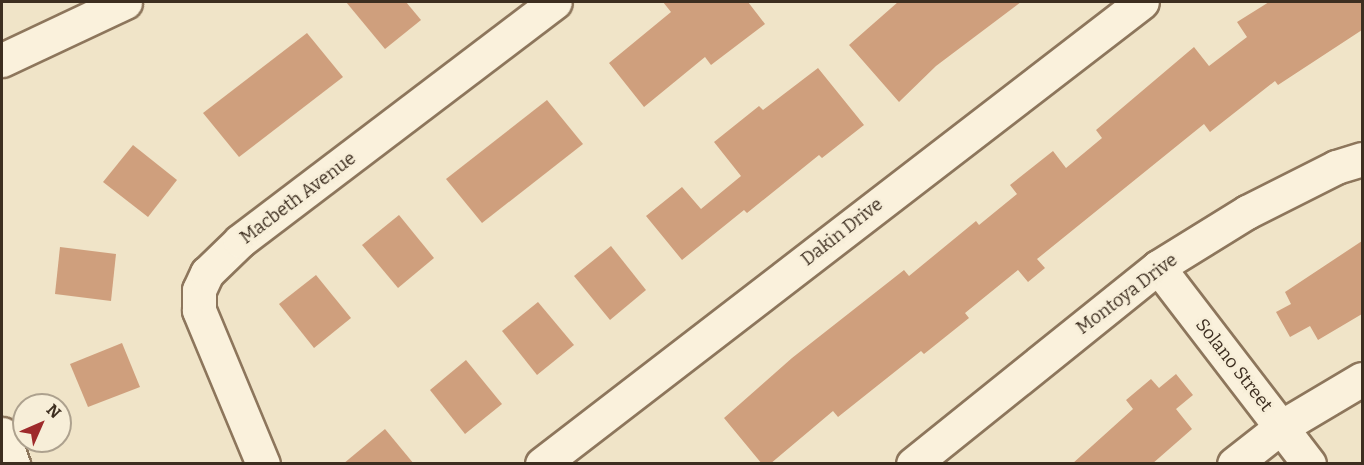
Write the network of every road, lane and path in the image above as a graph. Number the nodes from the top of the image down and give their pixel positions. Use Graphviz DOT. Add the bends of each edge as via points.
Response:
graph roads {
  1 [pos="125,2"];
  2 [pos="555,2"];
  3 [pos="1142,2"];
  4 [pos="2,60"];
  5 [pos="1362,159"];
  6 [pos="1158,267"];
  7 [pos="1362,379"];
  8 [pos="1281,427"];
  9 [pos="2,434"];
  10 [pos="13,464"];
  11 [pos="263,464"];
  12 [pos="542,464"];
  13 [pos="913,464"];
  14 [pos="1234,464"];
  15 [pos="1309,464"];
  1 -- 4 [label="street"];
  2 -- 11 [label="street, Macbeth Avenue" via="240,241 207,273 199,290 199,310"];
  3 -- 12 [label="street, Dakin Drive"];
  5 -- 6 [label="street, Montoya Drive" via="1336,167 1247,212"];
  6 -- 8 [label="street, Solano Street"];
  6 -- 13 [label="street, Montoya Drive"];
  7 -- 8 [label="street"];
  8 -- 14 [label="street"];
  8 -- 15 [label="street, Solano Street"];
  9 -- 10 [label="street"];
}
